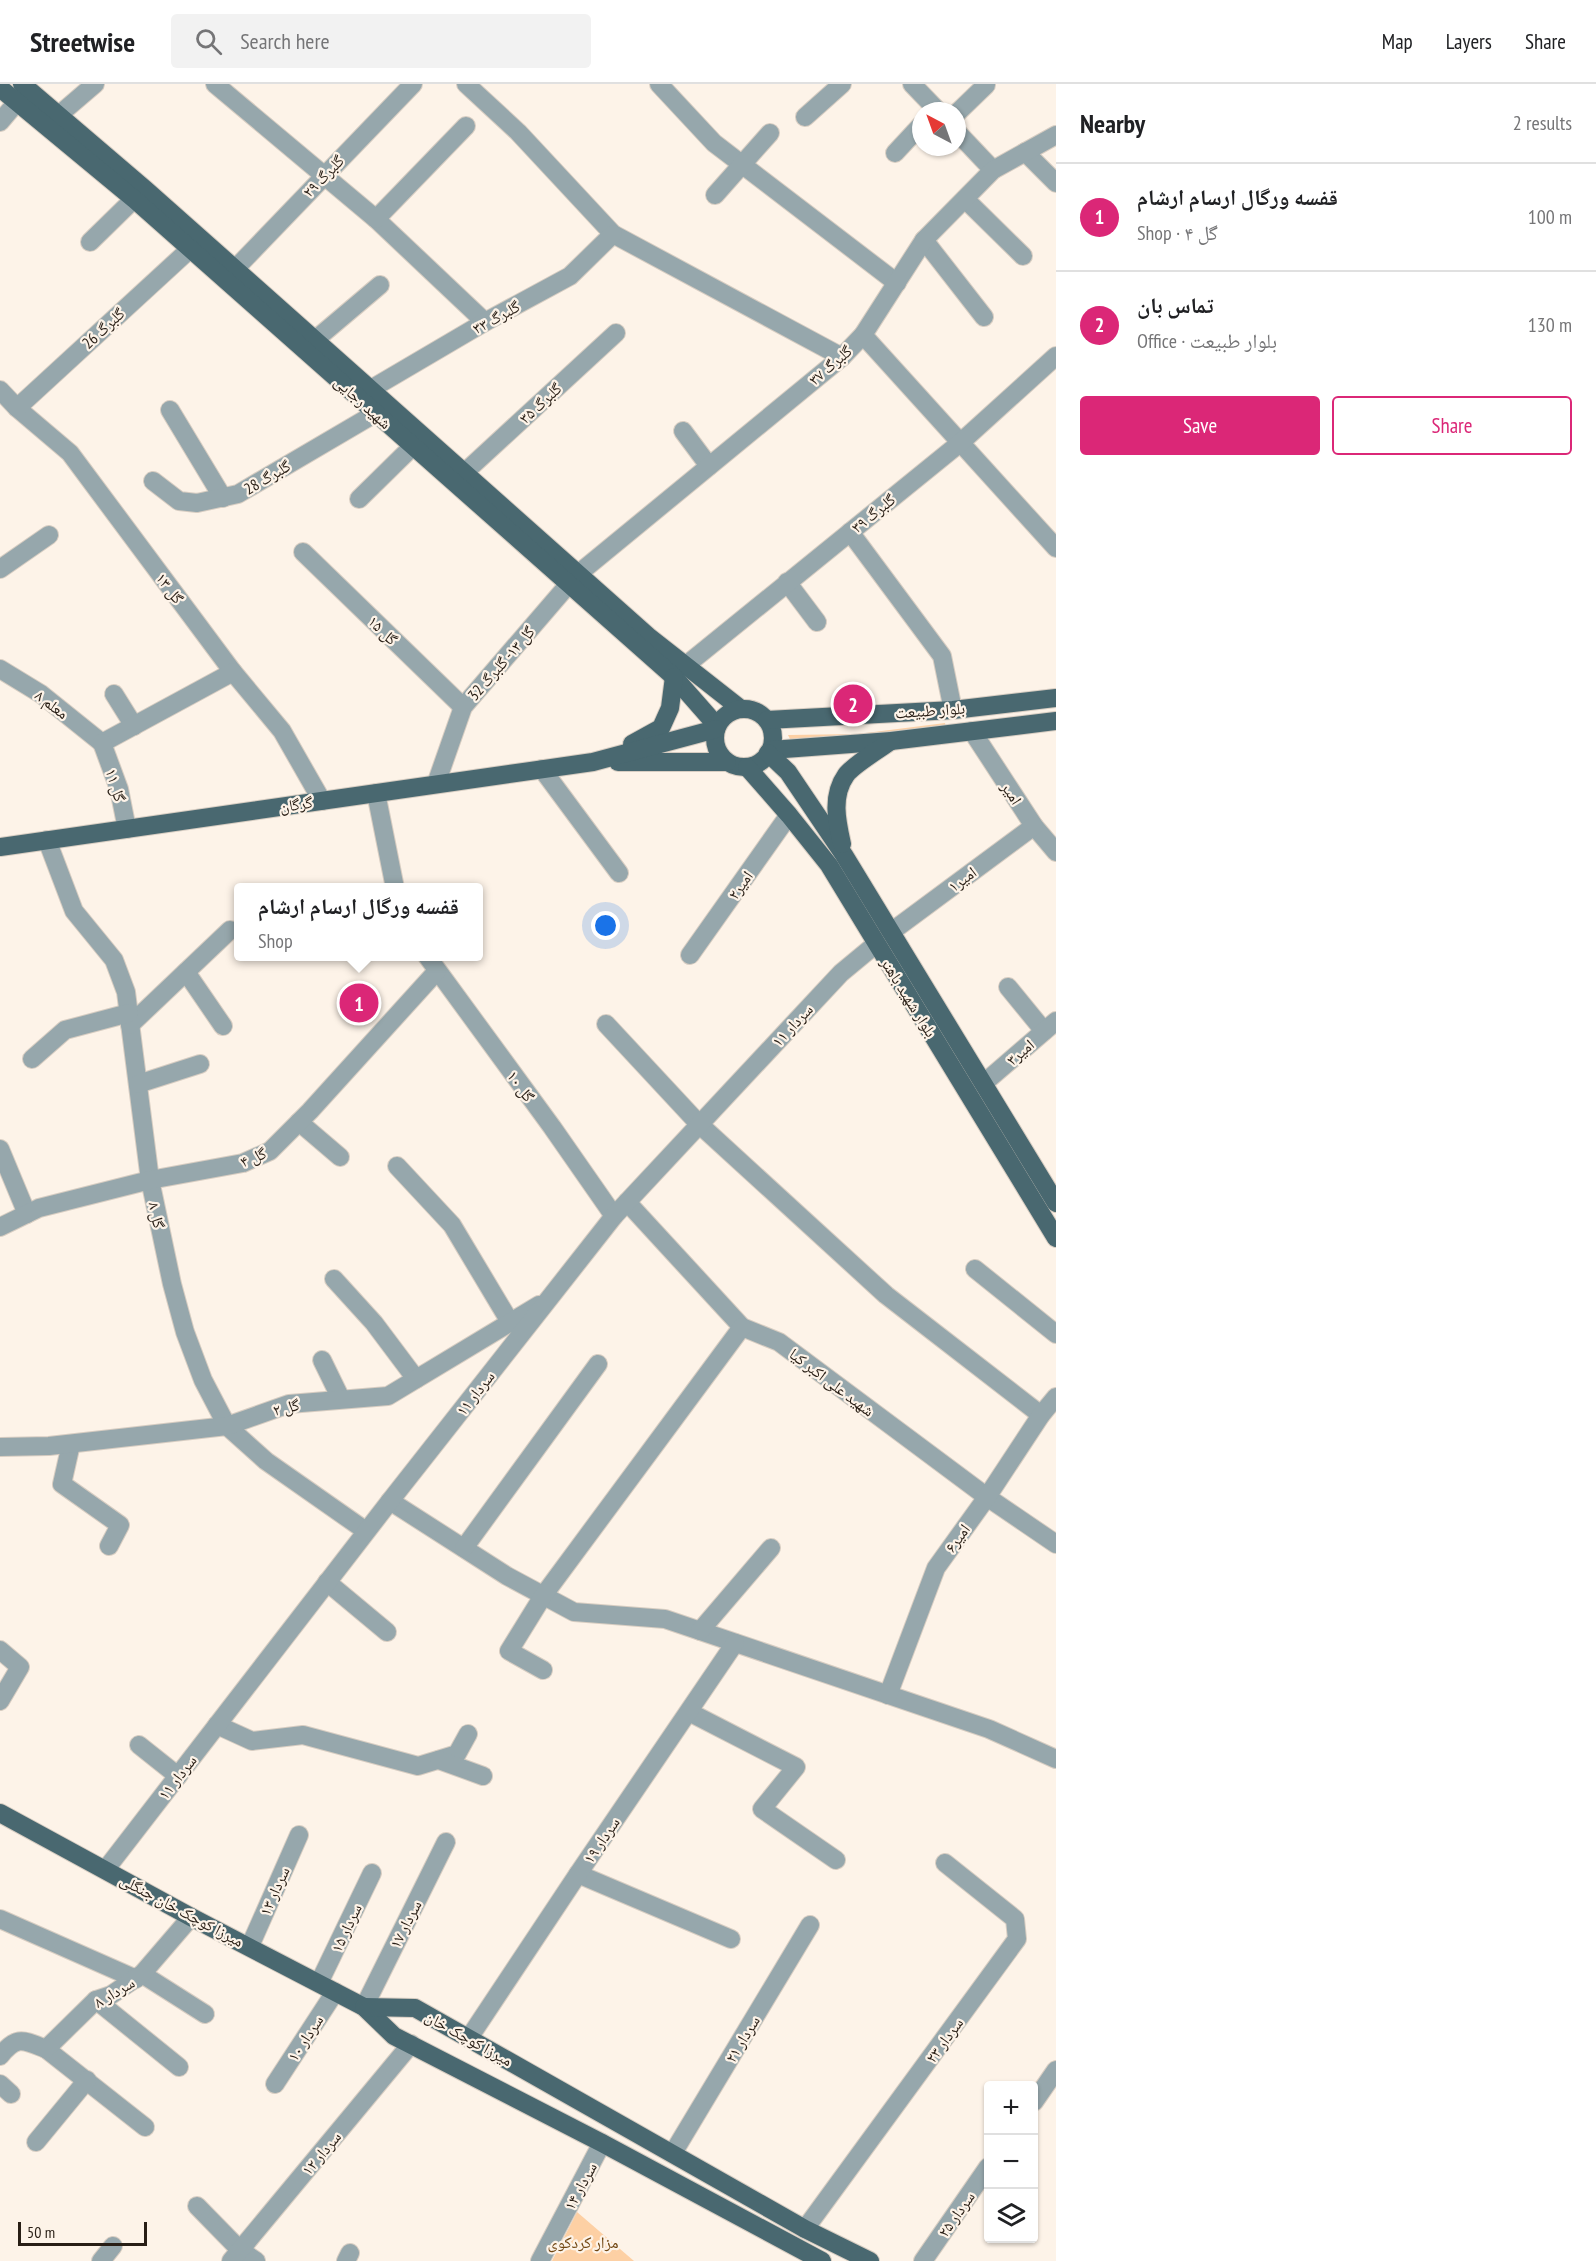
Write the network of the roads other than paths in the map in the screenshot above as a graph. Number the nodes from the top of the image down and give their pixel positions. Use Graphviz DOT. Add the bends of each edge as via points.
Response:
graph roads {
  1 [pos="95,84"];
  2 [pos="215,84"];
  3 [pos="413,84"];
  4 [pos="466,84"];
  5 [pos="659,84"];
  6 [pos="842,84"];
  7 [pos="912,84"];
  8 [pos="986,85"];
  9 [pos="0,88"];
  10 [pos="20,93"];
  11 [pos="929,102"];
  12 [pos="966,104"];
  13 [pos="60,114"];
  14 [pos="805,117"];
  15 [pos="0,122"];
  16 [pos="466,126"];
  17 [pos="770,133"];
  18 [pos="912,135"];
  19 [pos="1056,135"];
  20 [pos="966,142"];
  21 [pos="1025,152"];
  22 [pos="895,153"];
  23 [pos="742,164"];
  24 [pos="993,170"];
  25 [pos="323,175"];
  26 [pos="1056,183"];
  27 [pos="715,195"];
  28 [pos="965,199"];
  29 [pos="134,200"];
  30 [pos="376,219"];
  31 [pos="613,234"];
  32 [pos="924,240"];
  33 [pos="90,242"];
  34 [pos="190,249"];
  35 [pos="1023,256"];
  36 [pos="235,269"];
  37 [pos="897,283"];
  38 [pos="380,285"];
  39 [pos="984,317"];
  40 [pos="485,322"];
  41 [pos="616,333"];
  42 [pos="863,335"];
  43 [pos="315,340"];
  44 [pos="1056,356"];
  45 [pos="842,357"];
  46 [pos="371,389"];
  47 [pos="0,390"];
  48 [pos="17,408"];
  49 [pos="170,410"];
  50 [pos="376,413"];
  51 [pos="683,431"];
  52 [pos="960,443"];
  53 [pos="413,446"];
  54 [pos="710,466"];
  55 [pos="464,473"];
  56 [pos="153,481"];
  57 [pos="223,498"];
  58 [pos="359,499"];
  59 [pos="850,532"];
  60 [pos="49,535"];
  61 [pos="1056,548"];
  62 [pos="303,552"];
  63 [pos="0,569"];
  64 [pos="573,579"];
  65 [pos="788,582"];
  66 [pos="817,622"];
  67 [pos="0,669"];
  68 [pos="680,671"];
  69 [pos="233,672"];
  70 [pos="114,694"];
  71 [pos="1056,698"];
  72 [pos="463,707"];
  73 [pos="741,709"];
  74 [pos="953,710"];
  75 [pos="767,720"];
  76 [pos="1056,721"];
  77 [pos="134,726"];
  78 [pos="716,727"];
  79 [pos="972,731"];
  80 [pos="891,741"];
  81 [pos="102,743"];
  82 [pos="769,752"];
  83 [pos="592,762"];
  84 [pos="727,762"];
  85 [pos="747,767"];
  86 [pos="542,769"];
  87 [pos="436,784"];
  88 [pos="376,793"];
  89 [pos="322,801"];
  90 [pos="789,814"];
  91 [pos="1034,826"];
  92 [pos="127,829"];
  93 [pos="47,840"];
  94 [pos="0,846"];
  95 [pos="1056,852"];
  96 [pos="844,855"];
  97 [pos="619,873"];
  98 [pos="394,883"];
  99 [pos="230,930"];
  100 [pos="891,932"];
  101 [pos="876,944"];
  102 [pos="690,955"];
  103 [pos="432,964"];
  104 [pos="186,972"];
  105 [pos="1008,987"];
  106 [pos="130,1019"];
  107 [pos="606,1024"];
  108 [pos="223,1026"];
  109 [pos="1050,1026"];
  110 [pos="32,1059"];
  111 [pos="200,1064"];
  112 [pos="984,1083"];
  113 [pos="138,1084"];
  114 [pos="299,1122"];
  115 [pos="699,1124"];
  116 [pos="0,1149"];
  117 [pos="340,1157"];
  118 [pos="397,1166"];
  119 [pos="150,1180"];
  120 [pos="627,1202"];
  121 [pos="1056,1203"];
  122 [pos="27,1214"];
  123 [pos="614,1216"];
  124 [pos="0,1227"];
  125 [pos="1056,1238"];
  126 [pos="975,1269"];
  127 [pos="334,1279"];
  128 [pos="548,1299"];
  129 [pos="510,1322"];
  130 [pos="742,1327"];
  131 [pos="1056,1334"];
  132 [pos="322,1360"];
  133 [pos="598,1364"];
  134 [pos="416,1379"];
  135 [pos="1056,1397"];
  136 [pos="341,1399"];
  137 [pos="1041,1415"];
  138 [pos="226,1426"];
  139 [pos="1,1443"];
  140 [pos="71,1444"];
  141 [pos="987,1497"];
  142 [pos="390,1501"];
  143 [pos="366,1531"];
  144 [pos="1056,1544"];
  145 [pos="109,1546"];
  146 [pos="464,1548"];
  147 [pos="771,1548"];
  148 [pos="327,1582"];
  149 [pos="543,1596"];
  150 [pos="700,1631"];
  151 [pos="387,1632"];
  152 [pos="735,1643"];
  153 [pos="0,1650"];
  154 [pos="543,1670"];
  155 [pos="888,1695"];
  156 [pos="0,1701"];
  157 [pos="689,1712"];
  158 [pos="217,1725"];
  159 [pos="468,1734"];
  160 [pos="139,1745"];
  161 [pos="1056,1759"];
  162 [pos="439,1760"];
  163 [pos="178,1776"];
  164 [pos="483,1776"];
  165 [pos="0,1813"];
  166 [pos="299,1835"];
  167 [pos="446,1842"];
  168 [pos="836,1860"];
  169 [pos="945,1863"];
  170 [pos="106,1869"];
  171 [pos="372,1873"];
  172 [pos="578,1874"];
  173 [pos="191,1917"];
  174 [pos="0,1919"];
  175 [pos="810,1925"];
  176 [pos="731,1939"];
  177 [pos="250,1946"];
  178 [pos="139,1976"];
  179 [pos="327,1988"];
  180 [pos="96,2000"];
  181 [pos="364,2007"];
  182 [pos="206,2014"];
  183 [pos="469,2038"];
  184 [pos="411,2044"];
  185 [pos="46,2049"];
  186 [pos="0,2056"];
  187 [pos="179,2067"];
  188 [pos="1056,2070"];
  189 [pos="541,2079"];
  190 [pos="87,2080"];
  191 [pos="275,2084"];
  192 [pos="1038,2096"];
  193 [pos="530,2106"];
  194 [pos="146,2127"];
  195 [pos="36,2142"];
  196 [pos="602,2143"];
  197 [pos="673,2153"];
  198 [pos="984,2173"];
  199 [pos="197,2206"];
  200 [pos="806,2229"];
  201 [pos="113,2246"];
  202 [pos="236,2255"];
  203 [pos="101,2261"];
  204 [pos="256,2261"];
  205 [pos="540,2261"];
  206 [pos="822,2261"];
  207 [pos="870,2261"];
  208 [pos="923,2261"];
  1 -- 13 [label="street"];
  2 -- 25 [label="street"];
  3 -- 25 [label="street, گلبرگ ۲۹"];
  4 -- 31 [label="street" via="518,132"];
  5 -- 23 [label="street" via="714,143"];
  6 -- 14 [label="street"];
  7 -- 11 [label="street"];
  8 -- 12 [label="street"];
  9 -- 10 [label="main road, شهید رجایی"];
  10 -- 13 [label="main road, شهید رجایی"];
  10 -- 15 [label="street"];
  10 -- 29 [label="main road, شهید رجایی"];
  13 -- 36 [label="main road, شهید رجایی"];
  16 -- 30 [label="street"];
  17 -- 23 [label="street"];
  18 -- 22 [label="street"];
  19 -- 21 [label="street, گلبرگ ۳۷"];
  20 -- 24 [label="street"];
  21 -- 24 [label="street, گلبرگ ۳۷"];
  21 -- 26 [label="street"];
  23 -- 27 [label="street"];
  23 -- 37 [label="street"];
  24 -- 28 [label="street, گلبرگ ۳۷"];
  25 -- 30 [label="street"];
  25 -- 36 [label="street, گلبرگ ۲۹"];
  28 -- 32 [label="street, گلبرگ ۳۷"];
  28 -- 35 [label="street"];
  29 -- 33 [label="street"];
  29 -- 34 [label="main road, شهید رجایی"];
  30 -- 40 [label="street"];
  31 -- 40 [label="street, گلبرگ ۳۳" via="570,276"];
  31 -- 45 [label="street"];
  32 -- 37 [label="street, گلبرگ ۳۷"];
  32 -- 39 [label="street"];
  34 -- 48 [label="street, گلبرگ 26"];
  34 -- 50 [label="main road, شهید رجایی"];
  36 -- 43 [label="main road, شهید رجایی"];
  37 -- 42 [label="street, گلبرگ ۳۷"];
  38 -- 43 [label="street"];
  40 -- 46 [label="street, گلبرگ ۳۳"];
  41 -- 55 [label="street, گلبرگ ۳۵"];
  42 -- 45 [label="street, گلبرگ ۳۷"];
  42 -- 52 [label="street"];
  43 -- 46 [label="main road, شهید رجایی"];
  44 -- 52 [label="street, گلبرگ ۳۹"];
  45 -- 54 [label="street, گلبرگ ۳۷"];
  46 -- 55 [label="main road, شهید رجایی"];
  47 -- 48 [label="street, گل ۱۳"];
  48 -- 69 [label="street, گل ۱۳" via="70,453"];
  49 -- 57 [label="street"];
  50 -- 53 [label="main road, شهید رجایی"];
  50 -- 57 [label="street, گلبرگ 28" via="238,494"];
  51 -- 54 [label="street"];
  52 -- 59 [label="street, گلبرگ ۳۹"];
  52 -- 61 [label="street"];
  53 -- 58 [label="street"];
  53 -- 64 [label="main road, شهید رجایی"];
  54 -- 64 [label="street, گلبرگ ۳۷"];
  55 -- 64 [label="main road, شهید رجایی"];
  56 -- 57 [label="street, گلبرگ 28" via="179,501 197,503"];
  59 -- 65 [label="street, گلبرگ ۳۹"];
  59 -- 74 [label="street" via="942,656"];
  60 -- 63 [label="street"];
  62 -- 72 [label="street, گل ۱۵"];
  64 -- 68 [label="main road, شهید رجایی"];
  64 -- 72 [label="street, گل ۱۳- گلبرگ 32"];
  65 -- 66 [label="street"];
  65 -- 68 [label="street, گلبرگ ۳۹"];
  67 -- 81 [label="street, معلم ۸" via="41,694"];
  68 -- 73 [label="main road, شهید رجایی"];
  68 -- 78 [label="main road, شهید رجایی"];
  68 -- 83 [label="main road" via="661,728"];
  69 -- 77 [label="street"];
  69 -- 89 [label="street, گل ۱۳" via="282,731"];
  70 -- 77 [label="street"];
  71 -- 74 [label="main road, بلوار طبیعت"];
  72 -- 87 [label="street, گل ۱۳- گلبرگ 32"];
  73 -- 75 [label="main road" via="751,709"];
  73 -- 78 [label="main road" via="723,717"];
  74 -- 75 [label="main road, بلوار طبیعت"];
  75 -- 82 [label="main road" via="773,740"];
  76 -- 79 [label="main road, بلوار طبیعت"];
  77 -- 81 [label="street"];
  78 -- 83 [label="main road"];
  78 -- 84 [label="main road" via="715,746"];
  79 -- 80 [label="main road, بلوار طبیعت"];
  79 -- 91 [label="street, امیر"];
  80 -- 82 [label="main road, بلوار طبیعت"];
  80 -- 96 [label="main road" via="846,775 838,794 835,813"];
  81 -- 92 [label="street, گل ۱۱" via="119,789"];
  82 -- 85 [label="main road" via="757,764"];
  82 -- 96 [label="main road, بلوار شهید باهنر" via="788,772"];
  83 -- 84 [label="main road"];
  83 -- 86 [label="main road, گرگان"];
  84 -- 85 [label="main road"];
  85 -- 90 [label="main road, بلوار شهید باهنر"];
  86 -- 87 [label="main road, گرگان"];
  86 -- 97 [label="street"];
  87 -- 88 [label="main road, گرگان"];
  88 -- 89 [label="main road, گرگان"];
  88 -- 98 [label="street"];
  89 -- 92 [label="main road, گرگان"];
  90 -- 101 [label="main road, بلوار شهید باهنر" via="828,865"];
  90 -- 102 [label="street, امیر۲"];
  91 -- 95 [label="street, امیر"];
  91 -- 100 [label="street, امیر۱"];
  92 -- 93 [label="main road, گرگان"];
  93 -- 94 [label="main road, گرگان"];
  93 -- 106 [label="street, گل ۸" via="74,911 114,960 126,992"];
  96 -- 100 [label="main road, بلوار شهید باهنر"];
  99 -- 104 [label="street"];
  100 -- 112 [label="main road, بلوار شهید باهنر"];
  101 -- 115 [label="street, سردار ۱۱" via="841,973"];
  101 -- 125 [label="main road, بلوار شهید باهنر"];
  103 -- 114 [label="street, گل ۴"];
  103 -- 123 [label="street, گل ۱۰"];
  104 -- 106 [label="street"];
  104 -- 108 [label="street"];
  105 -- 109 [label="street"];
  106 -- 110 [label="street" via="65,1030"];
  106 -- 113 [label="street, گل ۸"];
  107 -- 115 [label="street"];
  109 -- 112 [label="street, امیر۳"];
  111 -- 113 [label="street"];
  112 -- 121 [label="main road, بلوار شهید باهنر"];
  113 -- 119 [label="street, گل ۸"];
  114 -- 117 [label="street"];
  114 -- 119 [label="street, گل ۴" via="270,1151 243,1164"];
  115 -- 120 [label="street, سردار ۱۱"];
  115 -- 137 [label="street" via="886,1296"];
  116 -- 122 [label="street"];
  118 -- 129 [label="street" via="452,1226"];
  119 -- 122 [label="street, گل ۴"];
  119 -- 138 [label="street, گل ۸" via="185,1332"];
  120 -- 123 [label="street, سردار ۱۱"];
  120 -- 130 [label="street, شهید علی اکبر کیا"];
  122 -- 124 [label="street, گل ۴"];
  123 -- 128 [label="street, سردار ۱۱"];
  126 -- 131 [label="street"];
  127 -- 134 [label="street" via="374,1323"];
  128 -- 129 [label="street, گل ۲"];
  128 -- 142 [label="street, سردار ۱۱"];
  129 -- 134 [label="street, گل ۲"];
  130 -- 141 [label="street, شهید علی اکبر کیا" via="778,1342"];
  130 -- 149 [label="street"];
  132 -- 136 [label="street"];
  133 -- 146 [label="street"];
  134 -- 136 [label="street, گل ۲" via="388,1396"];
  135 -- 137 [label="street, امیر۶"];
  136 -- 138 [label="street, گل ۲" via="290,1404"];
  137 -- 141 [label="street, امیر۶"];
  138 -- 140 [label="street, گل ۲"];
  138 -- 143 [label="street, گل ۸" via="266,1461"];
  139 -- 140 [label="street, گل ۲"];
  140 -- 145 [label="street" via="62,1484 120,1525"];
  141 -- 144 [label="street, شهید علی اکبر کیا"];
  141 -- 155 [label="street, امیر۶" via="936,1569"];
  142 -- 143 [label="street, سردار ۱۱"];
  142 -- 146 [label="street"];
  143 -- 148 [label="street, سردار ۱۱"];
  146 -- 149 [label="street"];
  147 -- 150 [label="street"];
  148 -- 151 [label="street"];
  148 -- 158 [label="street, سردار ۱۱"];
  149 -- 150 [label="street" via="574,1612 665,1619"];
  149 -- 154 [label="street" via="509,1651"];
  150 -- 152 [label="street"];
  152 -- 155 [label="street"];
  152 -- 157 [label="street, سردار ۱۹"];
  153 -- 156 [label="street" via="20,1667"];
  155 -- 161 [label="street" via="988,1729"];
  157 -- 168 [label="street" via="796,1767 762,1809"];
  157 -- 172 [label="street, سردار ۱۹"];
  158 -- 162 [label="street" via="252,1741 303,1735 418,1766"];
  158 -- 163 [label="street, سردار ۱۱"];
  159 -- 162 [label="street" via="457,1754"];
  160 -- 163 [label="street"];
  162 -- 164 [label="street"];
  163 -- 170 [label="street, سردار ۱۱"];
  165 -- 170 [label="main road, میرزا کوچک خان جنگلی"];
  166 -- 177 [label="street, سردار ۱۳"];
  167 -- 181 [label="street, سردار ۱۷"];
  169 -- 200 [label="street, سردار ۲۳" via="1015,1919 1017,1939"];
  170 -- 173 [label="main road, میرزا کوچک خان جنگلی"];
  171 -- 179 [label="street, سردار ۱۵"];
  172 -- 176 [label="street"];
  172 -- 183 [label="street, سردار ۱۹"];
  173 -- 177 [label="main road, میرزا کوچک خان جنگلی"];
  173 -- 178 [label="street, سردار ۸"];
  174 -- 178 [label="street"];
  175 -- 197 [label="street, سردار ۲۱"];
  177 -- 179 [label="main road, میرزا کوچک خان جنگلی"];
  178 -- 180 [label="street, سردار ۸"];
  178 -- 182 [label="street"];
  179 -- 181 [label="main road, میرزا کوچک خان جنگلی"];
  179 -- 191 [label="street, سردار ۱۰"];
  180 -- 185 [label="street, سردار ۸"];
  180 -- 187 [label="street"];
  181 -- 183 [label="main road, میرزا کوچک خان" via="415,2008"];
  181 -- 184 [label="main road, میرزا کوچک خان" via="394,2036"];
  183 -- 189 [label="main road, میرزا کوچک خان"];
  184 -- 193 [label="main road, میرزا کوچک خان"];
  184 -- 202 [label="street, سردار ۱۲"];
  185 -- 186 [label="street" via="24,2040 16,2041"];
  185 -- 190 [label="street"];
  188 -- 192 [label="street"];
  189 -- 193 [label="main road"];
  189 -- 197 [label="main road, میرزا کوچک خان"];
  190 -- 194 [label="street"];
  190 -- 195 [label="street"];
  193 -- 196 [label="main road, میرزا کوچک خان"];
  196 -- 205 [label="street, سردار ۱۴"];
  196 -- 206 [label="main road, میرزا کوچک خان"];
  197 -- 200 [label="main road, میرزا کوچک خان"];
  198 -- 208 [label="street, سردار ۲۵"];
  199 -- 202 [label="street"];
  200 -- 207 [label="main road, میرزا کوچک خان"];
  201 -- 203 [label="street"];
  202 -- 204 [label="street"];
}
